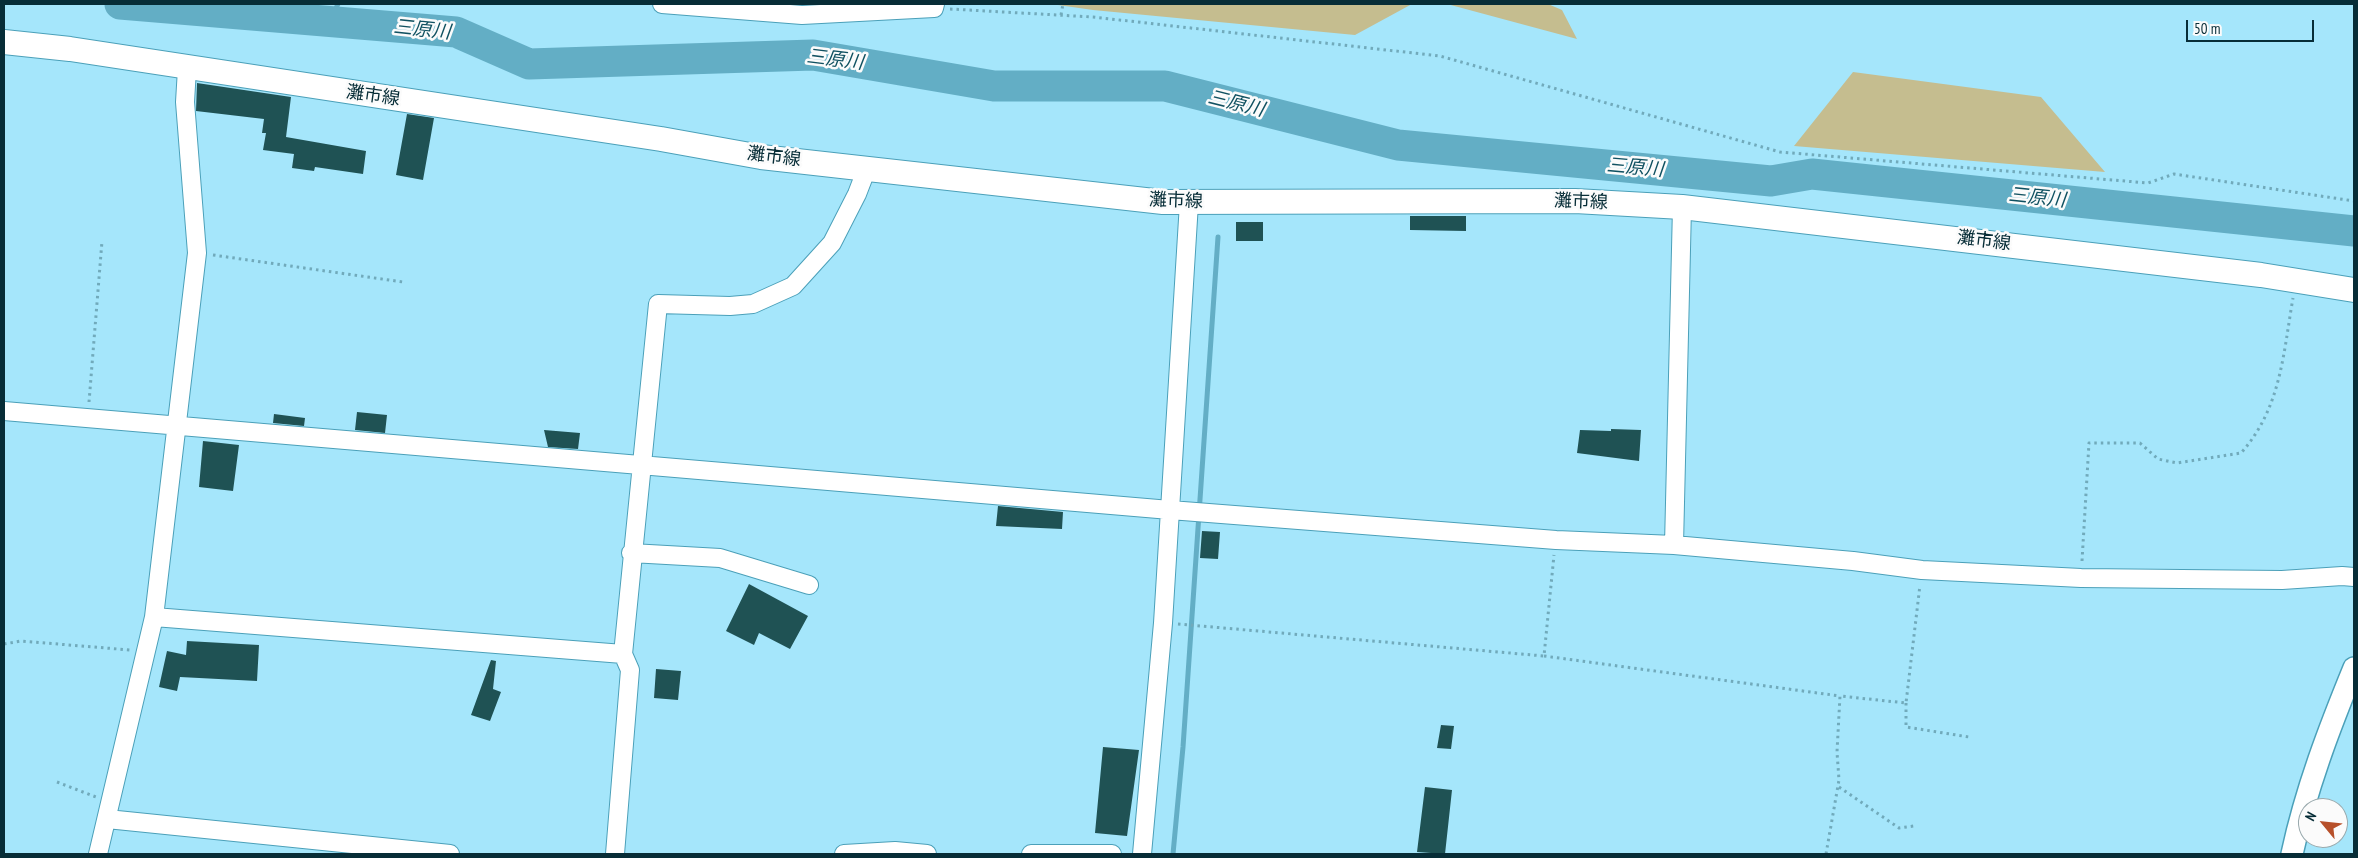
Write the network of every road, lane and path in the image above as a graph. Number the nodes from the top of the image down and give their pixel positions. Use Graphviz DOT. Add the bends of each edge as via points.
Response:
graph roads {
  1 [pos="662,4"];
  2 [pos="1063,4"];
  3 [pos="935,6"];
  4 [pos="1062,16"];
  5 [pos="4,42"];
  6 [pos="187,69"];
  7 [pos="867,168"];
  8 [pos="1189,202"];
  9 [pos="2354,202"];
  10 [pos="1682,207"];
  11 [pos="102,241"];
  12 [pos="197,253"];
  13 [pos="2297,281"];
  14 [pos="403,282"];
  15 [pos="2354,290"];
  16 [pos="4,410"];
  17 [pos="88,417"];
  18 [pos="176,426"];
  19 [pos="642,465"];
  20 [pos="1170,510"];
  21 [pos="1556,540"];
  22 [pos="1674,545"];
  23 [pos="632,553"];
  24 [pos="1922,570"];
  25 [pos="2354,577"];
  26 [pos="2080,578"];
  27 [pos="809,586"];
  28 [pos="154,617"];
  29 [pos="1163,623"];
  30 [pos="4,644"];
  31 [pos="147,651"];
  32 [pos="623,654"];
  33 [pos="1544,656"];
  34 [pos="2354,668"];
  35 [pos="1840,696"];
  36 [pos="1906,702"];
  37 [pos="1969,737"];
  38 [pos="56,782"];
  39 [pos="1838,787"];
  40 [pos="112,798"];
  41 [pos="107,819"];
  42 [pos="1914,826"];
  43 [pos="317,847"];
  44 [pos="98,854"];
  45 [pos="450,854"];
  46 [pos="615,854"];
  47 [pos="844,854"];
  48 [pos="927,854"];
  49 [pos="1031,854"];
  50 [pos="1112,854"];
  51 [pos="1142,854"];
  52 [pos="1826,854"];
  53 [pos="2292,854"];
  1 -- 3 [label="street" via="802,15"];
  2 -- 4 [label="path"];
  3 -- 4 [label="path"];
  4 -- 9 [label="path" via="1440,56 1780,152 2148,184 2174,174"];
  5 -- 6 [label="main road, 灘市線" via="70,49"];
  6 -- 7 [label="main road, 灘市線" via="661,139 761,157"];
  6 -- 12 [label="street" via="185,102"];
  7 -- 8 [label="main road, 灘市線" via="1144,200"];
  7 -- 19 [label="street" via="832,243 793,286 753,304 658,304"];
  8 -- 10 [label="main road, 灘市線" via="1566,201"];
  8 -- 20 [label="street"];
  10 -- 13 [label="main road, 灘市線"];
  10 -- 22 [label="street"];
  11 -- 17 [label="path"];
  12 -- 14 [label="path"];
  12 -- 18 [label="street"];
  13 -- 15 [label="main road, 灘市線"];
  13 -- 26 [label="path" via="2277,390 2257,435 2241,453 2177,463 2158,459 2140,443 2089,443"];
  16 -- 17 [label="street"];
  17 -- 18 [label="street"];
  18 -- 19 [label="street"];
  18 -- 28 [label="street"];
  19 -- 20 [label="street"];
  19 -- 23 [label="street"];
  20 -- 21 [label="street"];
  20 -- 29 [label="street"];
  21 -- 22 [label="street"];
  21 -- 33 [label="path"];
  22 -- 24 [label="street"];
  23 -- 27 [label="street" via="720,558"];
  23 -- 32 [label="street"];
  24 -- 26 [label="street"];
  24 -- 36 [label="path"];
  25 -- 26 [label="street" via="2282,580"];
  28 -- 31 [label="street"];
  28 -- 32 [label="street"];
  29 -- 33 [label="path"];
  29 -- 51 [label="street"];
  30 -- 31 [label="path" via="21,641"];
  31 -- 40 [label="street"];
  32 -- 46 [label="street" via="630,670"];
  33 -- 35 [label="path"];
  34 -- 53 [label="street" via="2301,811"];
  35 -- 36 [label="path"];
  35 -- 39 [label="path"];
  36 -- 37 [label="path" via="1906,728"];
  38 -- 40 [label="path" via="96,797"];
  39 -- 42 [label="path" via="1899,828"];
  39 -- 52 [label="path"];
  40 -- 41 [label="street"];
  41 -- 43 [label="street"];
  41 -- 44 [label="street"];
  43 -- 45 [label="street"];
  47 -- 48 [label="street" via="895,851"];
  49 -- 50 [label="street"];
}
